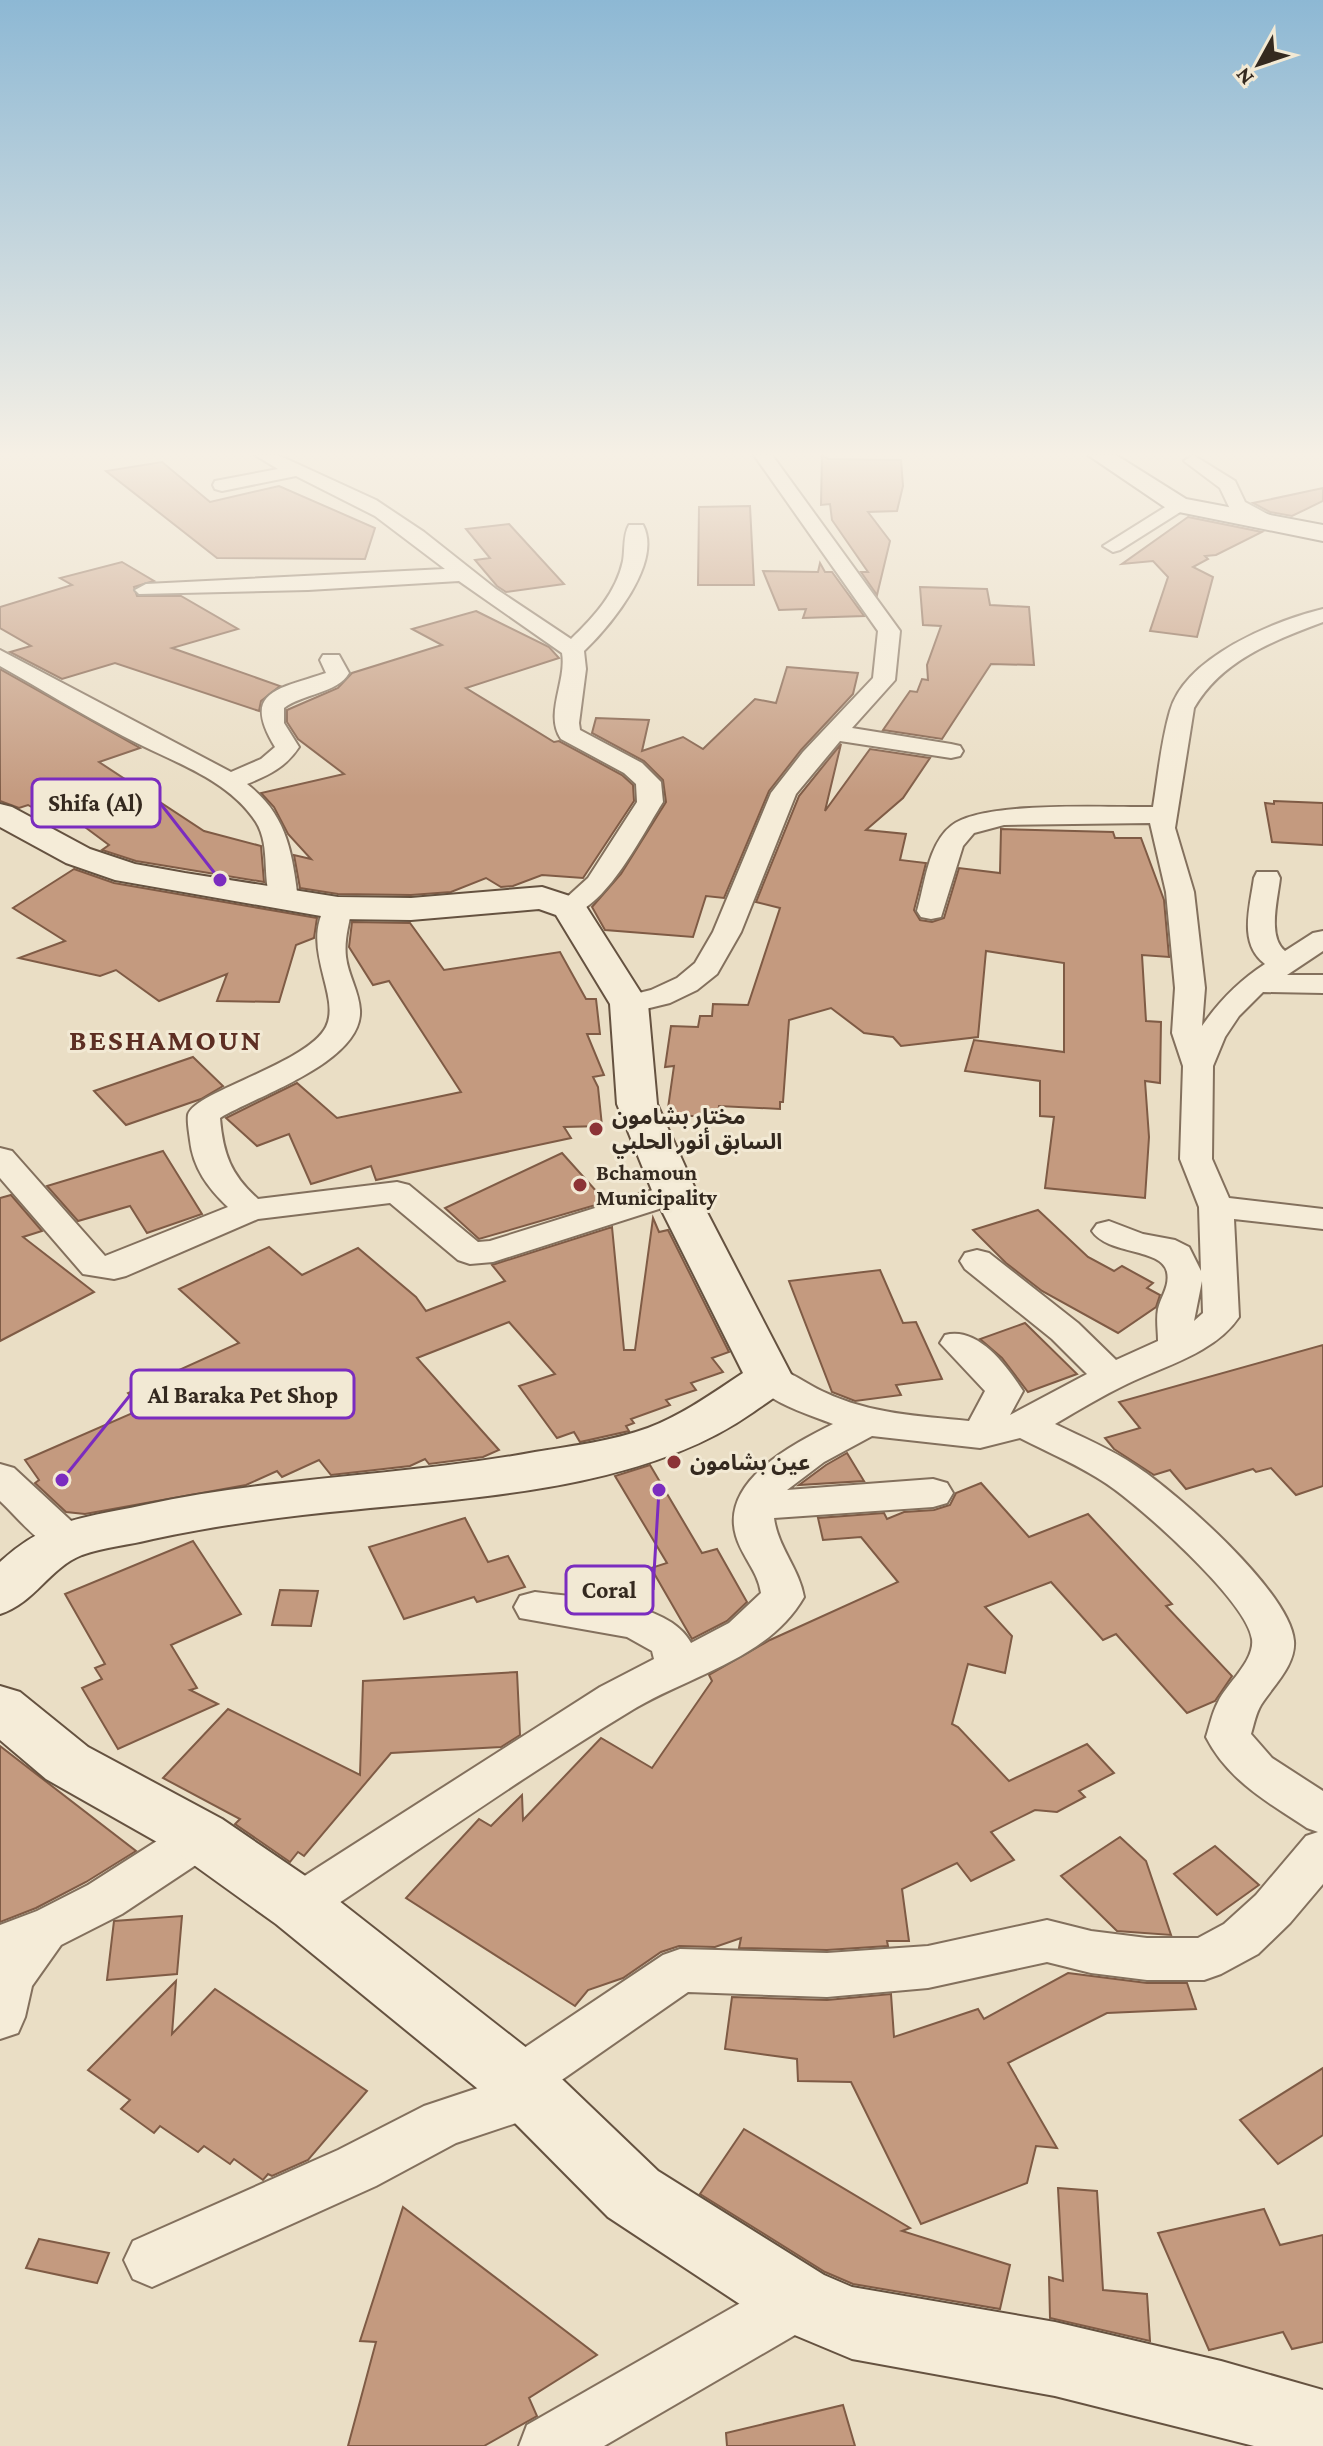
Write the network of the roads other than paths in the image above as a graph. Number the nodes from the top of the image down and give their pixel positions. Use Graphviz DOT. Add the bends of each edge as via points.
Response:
graph roads {
  1 [pos="457,569"];
  2 [pos="631,569"];
  3 [pos="845,569"];
  4 [pos="463,574"];
  5 [pos="146,590"];
  6 [pos="1323,615"];
  7 [pos="573,650"];
  8 [pos="0,657"];
  9 [pos="331,660"];
  10 [pos="835,733"];
  11 [pos="951,751"];
  12 [pos="230,782"];
  13 [pos="0,814"];
  14 [pos="1163,815"];
  15 [pos="1267,878"];
  16 [pos="284,899"];
  17 [pos="338,908"];
  18 [pos="569,908"];
  19 [pos="931,911"];
  20 [pos="1323,939"];
  21 [pos="1285,965"];
  22 [pos="1255,983"];
  23 [pos="1323,984"];
  24 [pos="629,1004"];
  25 [pos="1198,1066"];
  26 [pos="0,1158"];
  27 [pos="675,1193"];
  28 [pos="1216,1207"];
  29 [pos="251,1210"];
  30 [pos="1323,1219"];
  31 [pos="1109,1231"];
  32 [pos="977,1261"];
  33 [pos="958,1343"];
  34 [pos="1176,1346"];
  35 [pos="1111,1377"];
  36 [pos="769,1378"];
  37 [pos="867,1423"];
  38 [pos="1024,1424"];
  39 [pos="980,1435"];
  40 [pos="0,1478"];
  41 [pos="933,1493"];
  42 [pos="756,1505"];
  43 [pos="67,1540"];
  44 [pos="0,1594"];
  45 [pos="535,1607"];
  46 [pos="678,1666"];
  47 [pos="0,1708"];
  48 [pos="1323,1815"];
  49 [pos="201,1837"];
  50 [pos="1323,1850"];
  51 [pos="298,1905"];
  52 [pos="21,1940"];
  53 [pos="0,2017"];
  54 [pos="524,2088"];
  55 [pos="152,2260"];
  56 [pos="799,2301"];
  57 [pos="1323,2428"];
  58 [pos="548,2446"];
  1 -- 4 [label="street"];
  2 -- 7 [label="street" via="614,607"];
  3 -- 10 [label="street" via="889,631 888,662 884,680"];
  4 -- 5 [label="street"];
  4 -- 7 [label="street"];
  6 -- 14 [label="street" via="1242,649 1217,664 1190,692 1182,708"];
  7 -- 18 [label="street" via="577,660 566,707 569,734 633,768 648,782 650,802 598,883"];
  8 -- 12 [label="street"];
  9 -- 12 [label="street" via="336,677 286,695 272,706 272,723 287,747 282,756"];
  10 -- 11 [label="street"];
  10 -- 24 [label="street" via="784,793 707,968 660,997"];
  12 -- 16 [label="street" via="270,823 278,843"];
  13 -- 16 [label="main road" via="78,856 127,873"];
  14 -- 19 [label="street" via="1004,817 980,822 951,841"];
  14 -- 25 [label="street" via="1187,942 1187,1033"];
  15 -- 21 [label="street" via="1261,931 1266,951"];
  16 -- 17 [label="main road"];
  17 -- 18 [label="main road" via="411,909 542,898"];
  17 -- 29 [label="street" via="331,952 345,1013 342,1031 315,1058 204,1114 208,1163 228,1191"];
  18 -- 24 [label="main road"];
  20 -- 21 [label="street"];
  21 -- 22 [label="street"];
  22 -- 23 [label="street"];
  22 -- 25 [label="street" via="1228,1010"];
  24 -- 27 [label="main road" via="637,1104"];
  25 -- 28 [label="street" via="1196,1159"];
  26 -- 29 [label="street" via="95,1266 114,1268"];
  27 -- 29 [label="street" via="493,1251 470,1253 397,1192"];
  27 -- 36 [label="main road"];
  28 -- 30 [label="street"];
  28 -- 34 [label="street" via="1221,1317 1196,1338"];
  31 -- 34 [label="street" via="1177,1255 1185,1273 1176,1309"];
  32 -- 35 [label="street" via="1065,1331"];
  33 -- 39 [label="street" via="1004,1391"];
  34 -- 35 [label="street"];
  35 -- 38 [label="street"];
  36 -- 37 [label="street"];
  36 -- 43 [label="main road" via="712,1417 663,1441 584,1461 474,1481 190,1513"];
  37 -- 39 [label="street"];
  37 -- 42 [label="street" via="809,1451 775,1479"];
  38 -- 39 [label="street"];
  38 -- 48 [label="street" via="1138,1486 1264,1613 1273,1638 1271,1652 1265,1669 1241,1699 1228,1737 1256,1771"];
  40 -- 43 [label="street"];
  41 -- 42 [label="street"];
  42 -- 46 [label="street" via="752,1512 757,1536 781,1575 783,1597 744,1634"];
  43 -- 44 [label="main road" via="42,1554"];
  45 -- 46 [label="street" via="637,1623 670,1642"];
  46 -- 51 [label="street" via="615,1699"];
  47 -- 49 [label="main road" via="67,1763"];
  49 -- 51 [label="main road"];
  49 -- 52 [label="street" via="132,1883"];
  50 -- 54 [label="street" via="1241,1939 1204,1959 1133,1957 1047,1941 928,1967 827,1975 680,1970"];
  51 -- 54 [label="main road"];
  52 -- 53 [label="street"];
  54 -- 55 [label="street"];
  54 -- 56 [label="main road" via="633,2194"];
  56 -- 57 [label="main road" via="852,2323 1055,2359"];
  56 -- 58 [label="street"];
}
